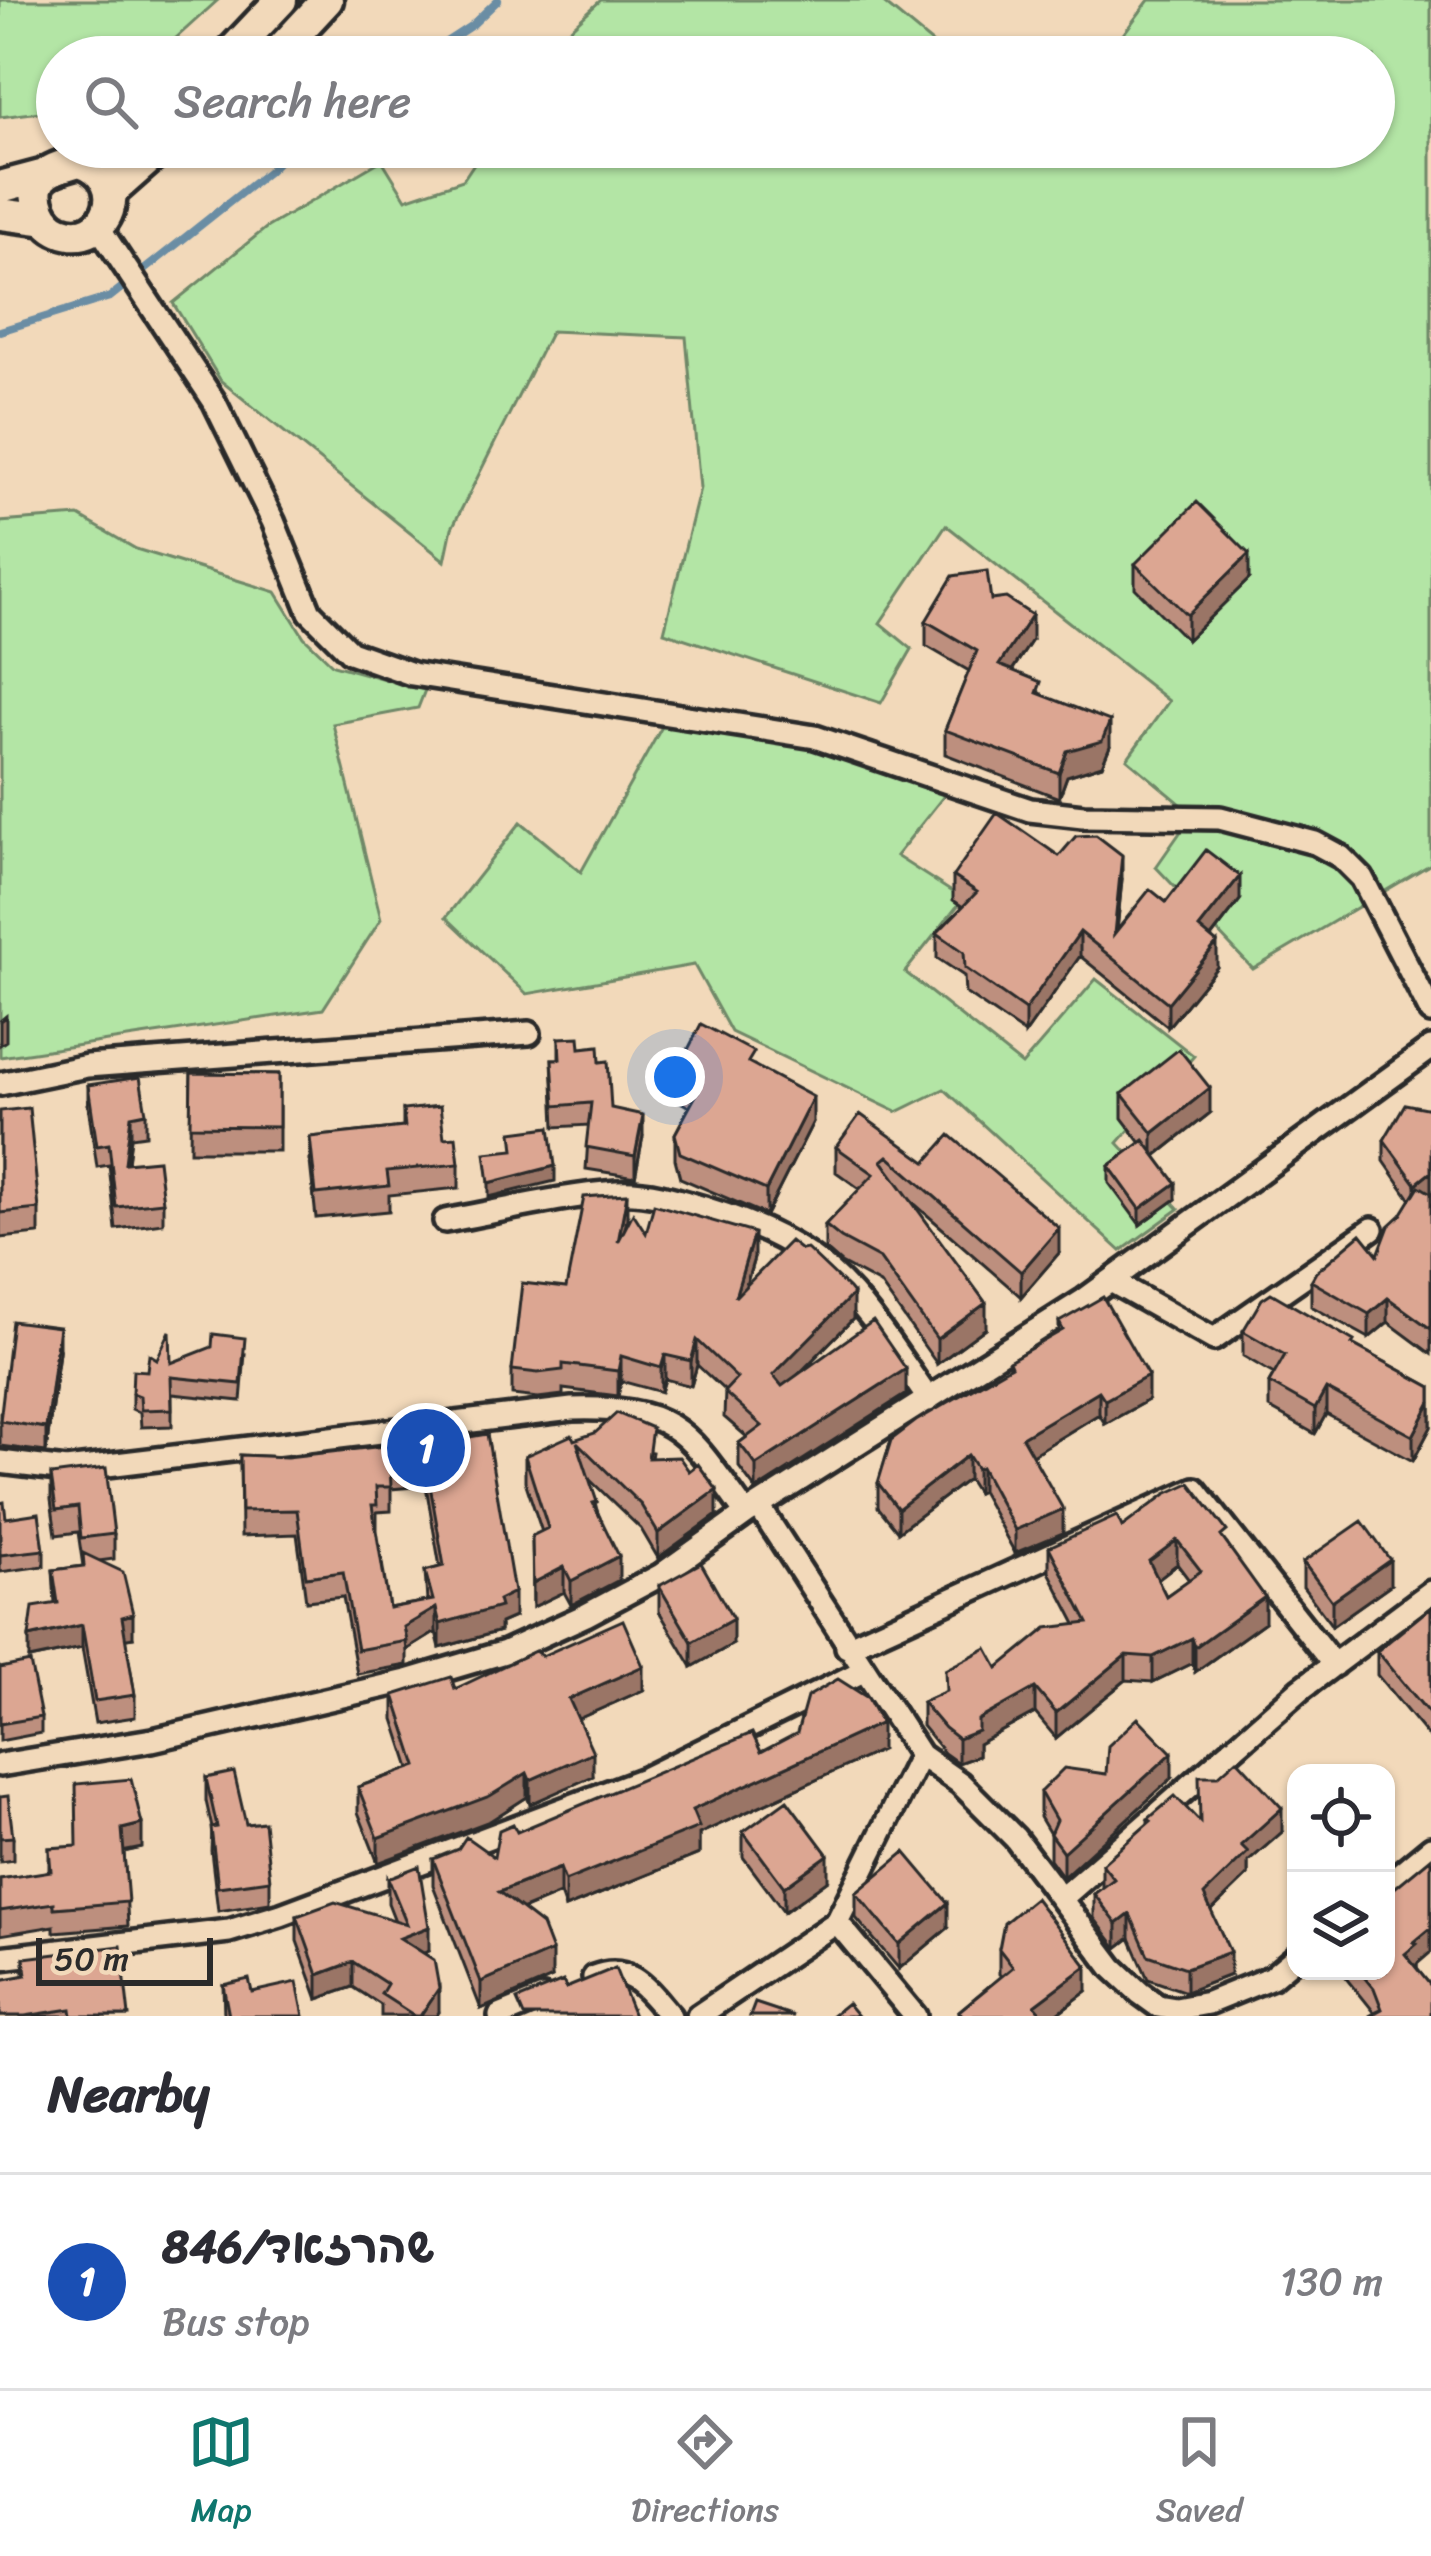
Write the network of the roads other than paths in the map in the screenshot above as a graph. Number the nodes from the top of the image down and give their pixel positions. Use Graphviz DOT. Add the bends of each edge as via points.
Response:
graph roads {
  1 [pos="281,0"];
  2 [pos="328,0"];
  3 [pos="246,36"];
  4 [pos="294,36"];
  5 [pos="53,168"];
  6 [pos="99,168"];
  7 [pos="138,168"];
  8 [pos="45,175"];
  9 [pos="0,187"];
  10 [pos="111,192"];
  11 [pos="0,214"];
  12 [pos="46,220"];
  13 [pos="98,226"];
  14 [pos="1431,1012"];
  15 [pos="529,1033"];
  16 [pos="1428,1056"];
  17 [pos="0,1084"];
  18 [pos="445,1221"];
  19 [pos="1372,1229"];
  20 [pos="1111,1281"];
  21 [pos="929,1400"];
  22 [pos="0,1462"];
  23 [pos="753,1511"];
  24 [pos="1431,1592"];
  25 [pos="847,1647"];
  26 [pos="1334,1665"];
  27 [pos="863,1671"];
  28 [pos="920,1755"];
  29 [pos="0,1765"];
  30 [pos="1431,1848"];
  31 [pos="1395,1878"];
  32 [pos="1061,1898"];
  33 [pos="837,1922"];
  34 [pos="0,1958"];
  35 [pos="1287,1964"];
  36 [pos="500,2016"];
  37 [pos="670,2016"];
  38 [pos="698,2016"];
  39 [pos="916,2016"];
  1 -- 3 [label="main road"];
  2 -- 4 [label="main road"];
  5 -- 8 [label="main road"];
  6 -- 10 [label="main road"];
  7 -- 10 [label="main road"];
  8 -- 9 [label="main road"];
  8 -- 12 [label="main road" via="38,203"];
  10 -- 13 [label="main road"];
  11 -- 12 [label="main road"];
  12 -- 13 [label="main road" via="74,234"];
  13 -- 14 [label="street" via="214,401 310,613 350,652 412,674 814,737 1030,810 1220,818 1315,843 1362,878"];
  15 -- 17 [label="street" via="87,1066"];
  16 -- 20 [label="street"];
  18 -- 21 [label="street" via="620,1192 751,1223 786,1238 859,1298"];
  19 -- 20 [label="street" via="1280,1306 1214,1339"];
  20 -- 21 [label="street"];
  21 -- 23 [label="street"];
  22 -- 23 [label="street" via="66,1470 615,1407 686,1432"];
  23 -- 25 [label="street"];
  23 -- 29 [label="street" via="661,1575 505,1652 311,1706"];
  24 -- 26 [label="street"];
  25 -- 26 [label="street" via="1195,1489"];
  25 -- 27 [label="street"];
  26 -- 32 [label="street"];
  27 -- 28 [label="street"];
  27 -- 34 [label="street" via="646,1778 281,1916 229,1931"];
  28 -- 32 [label="street" via="1015,1838"];
  28 -- 33 [label="street"];
  30 -- 31 [label="street"];
  32 -- 35 [label="street" via="1113,1969 1158,2006 1208,2003"];
  33 -- 38 [label="street"];
  33 -- 39 [label="street"];
  36 -- 37 [label="street" via="619,1971 639,1980"];
}
